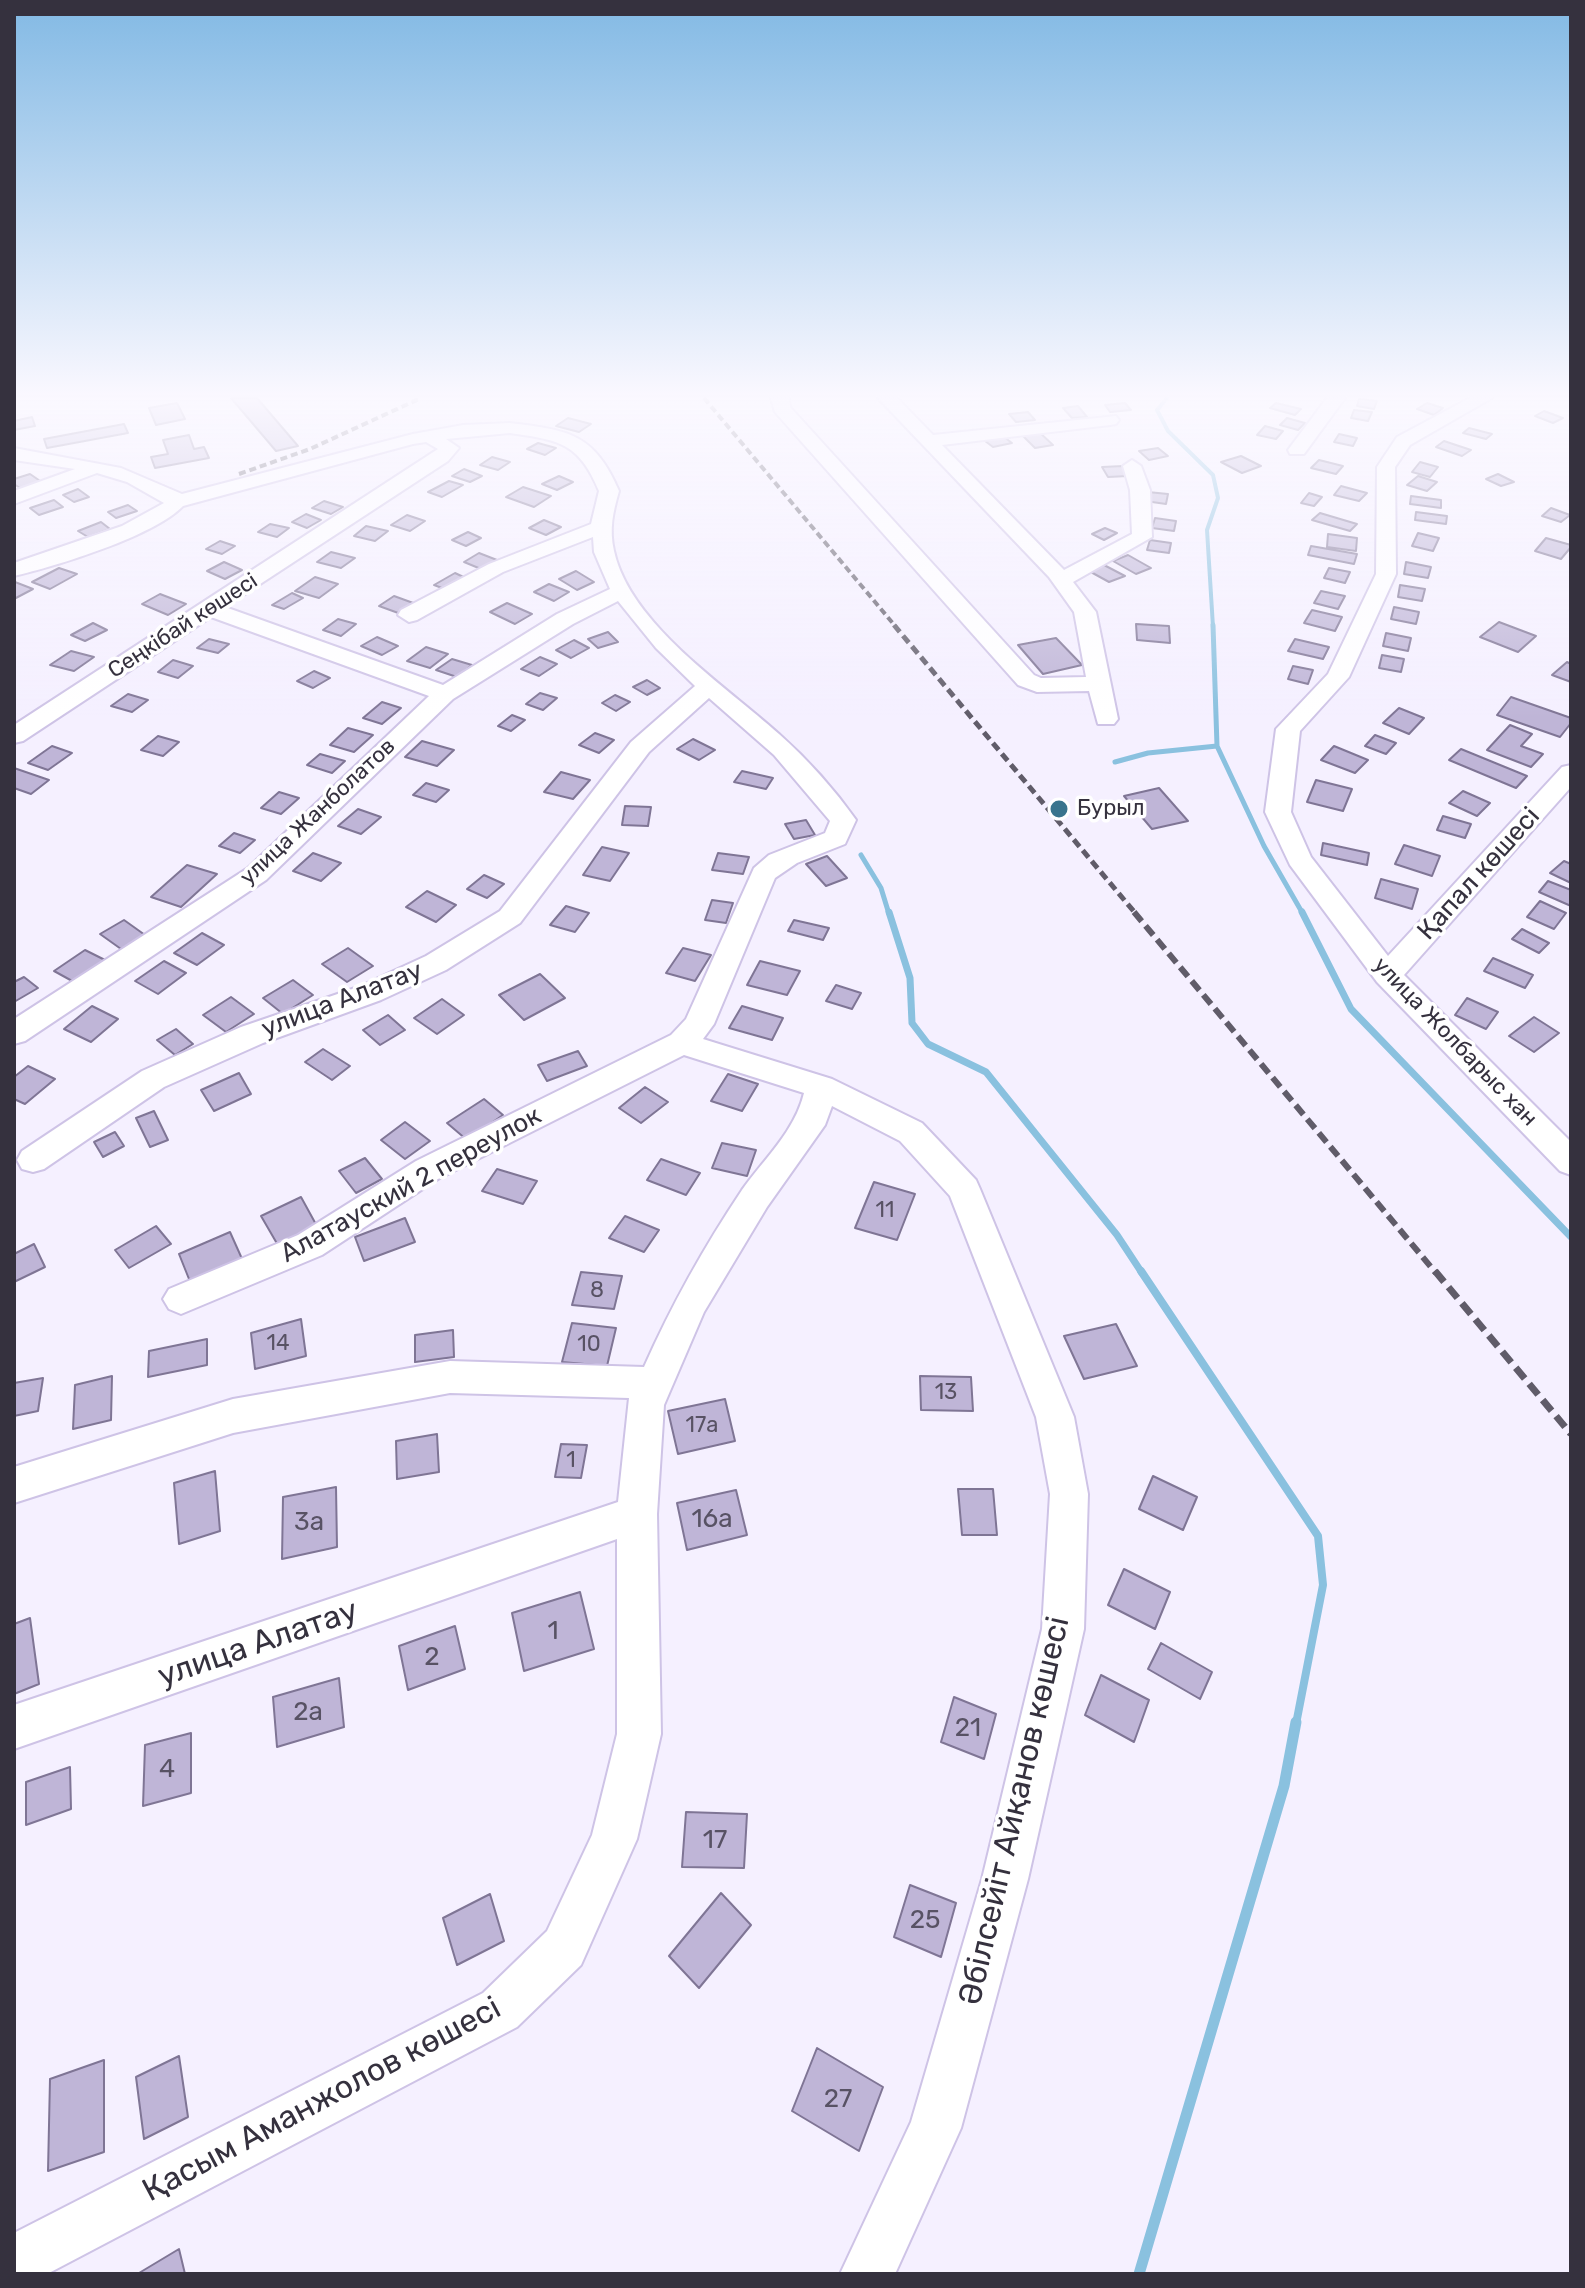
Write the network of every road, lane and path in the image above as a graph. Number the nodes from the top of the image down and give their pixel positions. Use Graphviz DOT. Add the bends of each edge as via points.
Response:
graph roads {
  1 [pos="175,505"];
  2 [pos="368,505"];
  3 [pos="606,505"];
  4 [pos="868,505"];
  5 [pos="988,505"];
  6 [pos="1141,505"];
  7 [pos="1386,505"];
  8 [pos="601,527"];
  9 [pos="14,570"];
  10 [pos="1061,580"];
  11 [pos="621,592"];
  12 [pos="209,609"];
  13 [pos="409,615"];
  14 [pos="1099,684"];
  15 [pos="708,687"];
  16 [pos="445,694"];
  17 [pos="1106,719"];
  18 [pos="14,736"];
  19 [pos="1571,772"];
  20 [pos="1387,975"];
  21 [pos="14,1033"];
  22 [pos="682,1043"];
  23 [pos="821,1087"];
  24 [pos="33,1160"];
  25 [pos="1571,1162"];
  26 [pos="181,1299"];
  27 [pos="655,1383"];
  28 [pos="14,1485"];
  29 [pos="637,1514"];
  30 [pos="14,1727"];
  31 [pos="14,2262"];
  32 [pos="867,2274"];
  1 -- 9 [label="street" via="152,521"];
  2 -- 12 [label="street, Сеңкібай көшесі"];
  3 -- 8 [label="street"];
  4 -- 14 [label="street" via="1026,680 1037,685"];
  5 -- 10 [label="street"];
  6 -- 10 [label="street" via="1142,537"];
  7 -- 20 [label="street, улица Жолбарыс хан" via="1386,574 1338,677 1288,729 1278,812 1299,859"];
  8 -- 11 [label="street"];
  8 -- 13 [label="street" via="496,568"];
  10 -- 14 [label="street" via="1085,612"];
  11 -- 15 [label="street"];
  11 -- 16 [label="street, улица Жанболатов" via="565,619"];
  12 -- 16 [label="street"];
  12 -- 18 [label="street, Сеңкібай көшесі"];
  14 -- 17 [label="street"];
  15 -- 22 [label="street" via="774,742 843,820 836,838 780,858 763,874 699,1024"];
  15 -- 24 [label="street, улица Алатау" via="640,747 510,917 436,963 384,987 252,1035 153,1079"];
  16 -- 21 [label="street, улица Жанболатов" via="257,874"];
  19 -- 20 [label="street, Қапал көшесі"];
  20 -- 25 [label="street, улица Жолбарыс хан"];
  22 -- 23 [label="street"];
  22 -- 26 [label="street, Алатауский 2 переулок" via="427,1170 310,1245"];
  23 -- 27 [label="street, Қасым Аманжолов көшесі" via="814,1117 755,1198 689,1305"];
  23 -- 32 [label="street, Әбілсейіт Айқанов көшесі" via="911,1132 964,1189 1055,1417 1069,1494 1063,1629 1005,1879 935,2128"];
  27 -- 28 [label="street" via="450,1377 233,1416"];
  27 -- 29 [label="street, Қасым Аманжолов көшесі" via="645,1405"];
  29 -- 30 [label="street, улица Алатау"];
  29 -- 31 [label="street, Қасым Аманжолов көшесі" via="639,1734 614,1839 564,1948 500,2010"];
}
